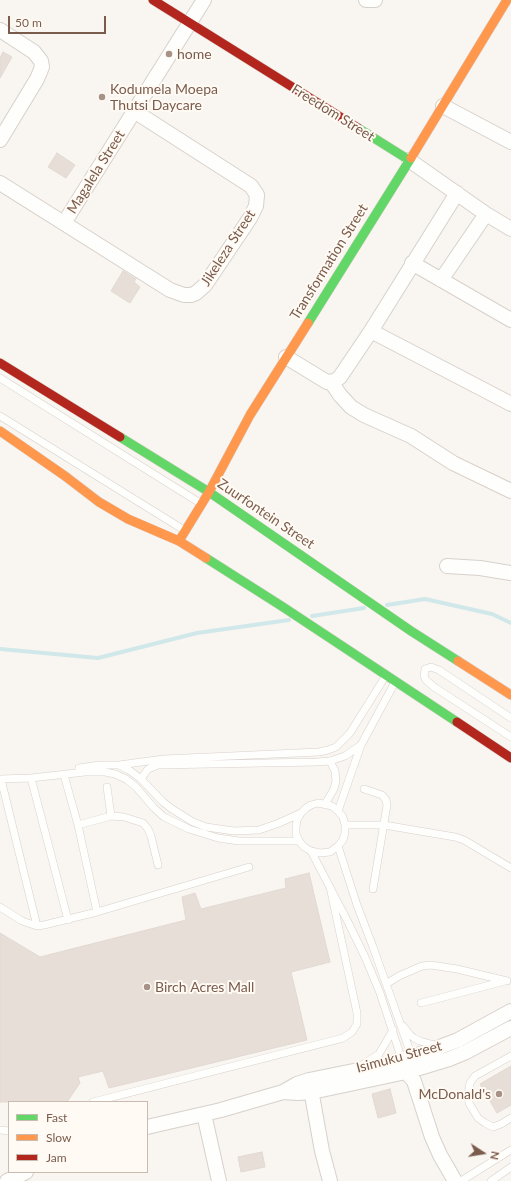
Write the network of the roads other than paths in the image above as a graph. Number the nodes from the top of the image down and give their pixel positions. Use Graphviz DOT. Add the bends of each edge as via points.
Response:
graph roads {
  1 [pos="153,0"];
  2 [pos="204,0"];
  3 [pos="507,0"];
  4 [pos="189,23"];
  5 [pos="0,30"];
  6 [pos="443,106"];
  7 [pos="134,111"];
  8 [pos="0,140"];
  9 [pos="511,142"];
  10 [pos="410,160"];
  11 [pos="0,183"];
  12 [pos="457,193"];
  13 [pos="486,214"];
  14 [pos="64,223"];
  15 [pos="511,229"];
  16 [pos="412,263"];
  17 [pos="441,280"];
  18 [pos="511,320"];
  19 [pos="371,331"];
  20 [pos="286,357"];
  21 [pos="0,363"];
  22 [pos="0,378"];
  23 [pos="331,382"];
  24 [pos="511,404"];
  25 [pos="0,416"];
  26 [pos="0,431"];
  27 [pos="210,492"];
  28 [pos="511,492"];
  29 [pos="202,504"];
  30 [pos="186,531"];
  31 [pos="179,541"];
  32 [pos="447,566"];
  33 [pos="511,573"];
  34 [pos="386,676"];
  35 [pos="395,682"];
  36 [pos="511,695"];
  37 [pos="511,718"];
  38 [pos="511,737"];
  39 [pos="361,745"];
  40 [pos="511,758"];
  41 [pos="330,761"];
  42 [pos="119,765"];
  43 [pos="64,775"];
  44 [pos="53,776"];
  45 [pos="31,778"];
  46 [pos="0,779"];
  47 [pos="141,779"];
  48 [pos="107,787"];
  49 [pos="364,789"];
  50 [pos="325,804"];
  51 [pos="338,811"];
  52 [pos="301,813"];
  53 [pos="111,816"];
  54 [pos="78,825"];
  55 [pos="345,825"];
  56 [pos="384,826"];
  57 [pos="299,841"];
  58 [pos="338,846"];
  59 [pos="311,852"];
  60 [pos="158,865"];
  61 [pos="249,867"];
  62 [pos="511,868"];
  63 [pos="330,887"];
  64 [pos="373,889"];
  65 [pos="0,907"];
  66 [pos="97,912"];
  67 [pos="68,920"];
  68 [pos="38,926"];
  69 [pos="509,980"];
  70 [pos="386,984"];
  71 [pos="421,1003"];
  72 [pos="511,1012"];
  73 [pos="397,1016"];
  74 [pos="511,1028"];
  75 [pos="393,1030"];
  76 [pos="443,1047"];
  77 [pos="511,1056"];
  78 [pos="410,1068"];
  79 [pos="351,1070"];
  80 [pos="310,1086"];
  81 [pos="97,1101"];
  82 [pos="204,1114"];
  83 [pos="511,1118"];
  84 [pos="148,1127"];
  85 [pos="511,1150"];
  86 [pos="511,1167"];
  87 [pos="24,1173"];
  88 [pos="7,1181"];
  89 [pos="219,1181"];
  90 [pos="330,1181"];
  91 [pos="456,1181"];
  92 [pos="461,1181"];
  93 [pos="491,1181"];
  1 -- 4 [label="main road, Freedom Street"];
  2 -- 4 [label="street, Magalela Street"];
  3 -- 6 [label="main road, Transformation Street"];
  4 -- 7 [label="street, Magalela Street"];
  4 -- 10 [label="main road, Freedom Street"];
  5 -- 8 [label="street" via="34,52 42,67"];
  6 -- 9 [label="street"];
  6 -- 10 [label="main road, Transformation Street"];
  7 -- 14 [label="street, Magalela Street"];
  7 -- 14 [label="street, Jikeleza Street" via="251,186 257,195 257,201 250,218 205,285 191,295 170,290"];
  10 -- 12 [label="street, Freedom Street"];
  10 -- 20 [label="main road, Transformation Street"];
  11 -- 14 [label="street, Jikeleza Street"];
  12 -- 13 [label="street, Freedom Street"];
  12 -- 16 [label="street"];
  13 -- 15 [label="street, Freedom Street"];
  13 -- 17 [label="street"];
  16 -- 17 [label="street"];
  16 -- 19 [label="street"];
  17 -- 18 [label="street"];
  19 -- 23 [label="street" via="340,377"];
  19 -- 24 [label="street"];
  20 -- 23 [label="street" via="321,380"];
  20 -- 27 [label="main road, Transformation Street" via="250,415"];
  21 -- 27 [label="main road, Zuurfontein Street"];
  22 -- 29 [label="lane"];
  23 -- 28 [label="street" via="351,407 364,415 411,436 453,463"];
  25 -- 30 [label="lane"];
  26 -- 31 [label="main road" via="112,510"];
  27 -- 29 [label="main road, Transformation Street"];
  27 -- 36 [label="main road, Zuurfontein Street" via="411,631"];
  29 -- 30 [label="main road, Transformation Street"];
  30 -- 31 [label="main road, Transformation Street"];
  31 -- 34 [label="main road"];
  32 -- 33 [label="street"];
  34 -- 35 [label="main road"];
  34 -- 42 [label="lane" via="350,733 336,747 328,750 164,759"];
  35 -- 39 [label="lane"];
  35 -- 40 [label="main road"];
  37 -- 38 [label="lane" via="439,670 431,667 425,669 426,680 434,687"];
  39 -- 41 [label="lane" via="345,756"];
  39 -- 51 [label="lane"];
  41 -- 47 [label="lane" via="158,765 148,769"];
  41 -- 50 [label="lane" via="336,771 336,781"];
  42 -- 44 [label="lane" via="98,765 58,771"];
  42 -- 47 [label="lane"];
  43 -- 44 [label="lane"];
  43 -- 54 [label="lane"];
  43 -- 57 [label="lane" via="85,772 116,774 136,787 164,817 202,834 239,841"];
  44 -- 45 [label="lane"];
  45 -- 46 [label="lane"];
  45 -- 67 [label="lane"];
  46 -- 68 [label="lane"];
  47 -- 52 [label="lane" via="172,809 206,827 241,831 259,830"];
  48 -- 53 [label="lane"];
  49 -- 56 [label="lane" via="382,795 386,800"];
  50 -- 51 [label="lane"];
  50 -- 52 [label="lane" via="311,805"];
  51 -- 55 [label="lane"];
  52 -- 57 [label="lane" via="296,827"];
  53 -- 54 [label="lane"];
  53 -- 60 [label="lane" via="124,817 142,823 148,828"];
  54 -- 66 [label="lane"];
  55 -- 56 [label="lane"];
  55 -- 58 [label="lane" via="345,833"];
  56 -- 62 [label="lane" via="455,837"];
  56 -- 64 [label="lane"];
  57 -- 59 [label="lane"];
  58 -- 59 [label="lane" via="330,852"];
  58 -- 70 [label="lane"];
  59 -- 63 [label="lane"];
  61 -- 66 [label="lane"];
  63 -- 75 [label="lane" via="365,957"];
  63 -- 81 [label="lane" via="358,1013 357,1024 352,1032 343,1038"];
  65 -- 68 [label="lane" via="22,921"];
  66 -- 67 [label="lane"];
  67 -- 68 [label="lane"];
  69 -- 70 [label="lane" via="457,969 422,966"];
  69 -- 71 [label="lane"];
  70 -- 73 [label="lane"];
  72 -- 76 [label="street, Isimuku Street"];
  73 -- 76 [label="lane" via="414,1038"];
  73 -- 78 [label="lane"];
  74 -- 78 [label="street, Isimuku Street" via="449,1059"];
  75 -- 78 [label="lane"];
  75 -- 79 [label="lane" via="379,1054"];
  76 -- 78 [label="street, Isimuku Street"];
  77 -- 83 [label="lane" via="475,1076 470,1083 468,1094 469,1103 478,1118 485,1123 492,1126"];
  78 -- 79 [label="street, Isimuku Street" via="383,1065"];
  78 -- 80 [label="street, Isimuku Street"];
  78 -- 91 [label="street" via="432,1136"];
  79 -- 80 [label="street, Isimuku Street"];
  80 -- 82 [label="street, Isimuku Street" via="298,1093 283,1092"];
  80 -- 90 [label="street"];
  82 -- 84 [label="street, Isimuku Street"];
  82 -- 89 [label="street"];
  85 -- 92 [label="lane"];
  86 -- 93 [label="lane"];
  87 -- 88 [label="street"];
}
